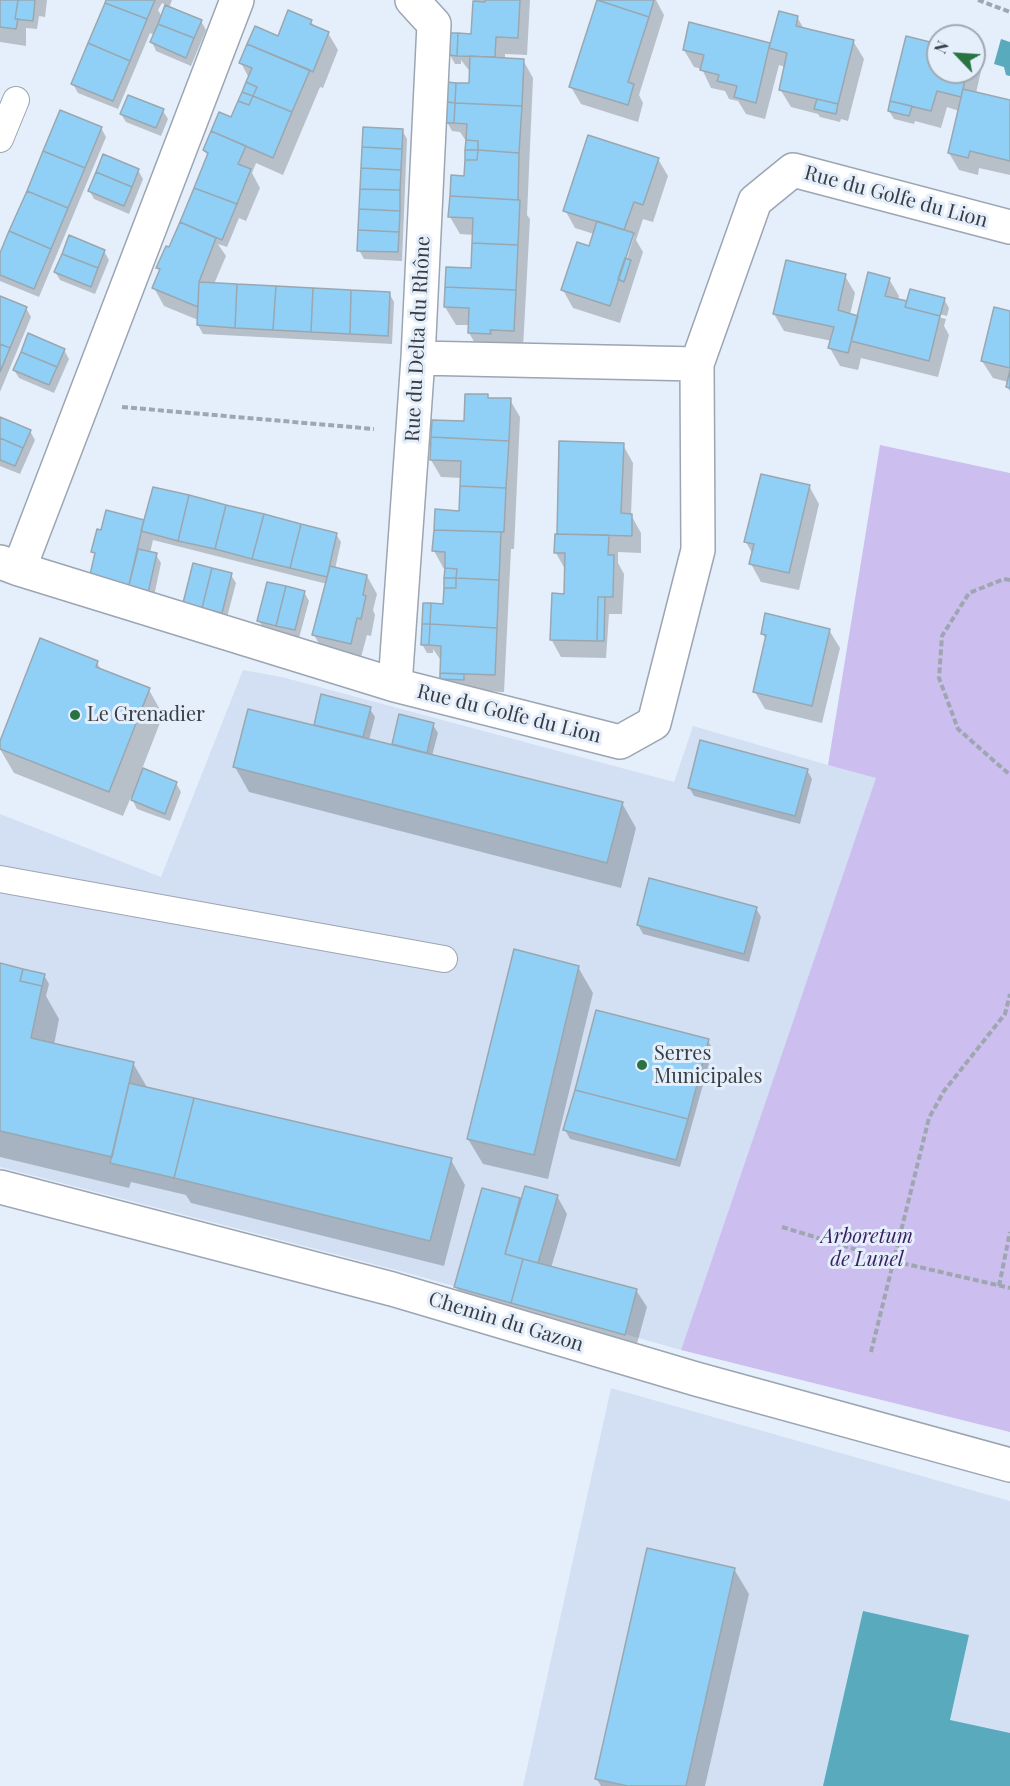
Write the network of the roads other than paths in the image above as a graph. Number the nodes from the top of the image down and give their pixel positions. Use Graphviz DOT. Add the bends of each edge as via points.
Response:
graph roads {
  1 [pos="237,0"];
  2 [pos="412,0"];
  3 [pos="16,100"];
  4 [pos="0,139"];
  5 [pos="1010,227"];
  6 [pos="418,358"];
  7 [pos="697,364"];
  8 [pos="9,565"];
  9 [pos="395,685"];
  10 [pos="0,879"];
  11 [pos="444,959"];
  12 [pos="0,1187"];
  13 [pos="1010,1465"];
  1 -- 8 [label="street" via="82,403"];
  2 -- 6 [label="street, Rue du Delta du Rhône" via="434,24"];
  3 -- 4 [label="lane"];
  5 -- 7 [label="street, Rue du Golfe du Lion" via="793,170 755,201"];
  6 -- 7 [label="street"];
  6 -- 9 [label="street, Rue du Delta du Rhône"];
  7 -- 9 [label="street, Rue du Golfe du Lion" via="698,550 654,723 620,742"];
  8 -- 9 [label="street, Rue du Golfe du Lion"];
  10 -- 11 [label="lane"];
  12 -- 13 [label="street, Chemin du Gazon" via="392,1289 696,1379"];
}
